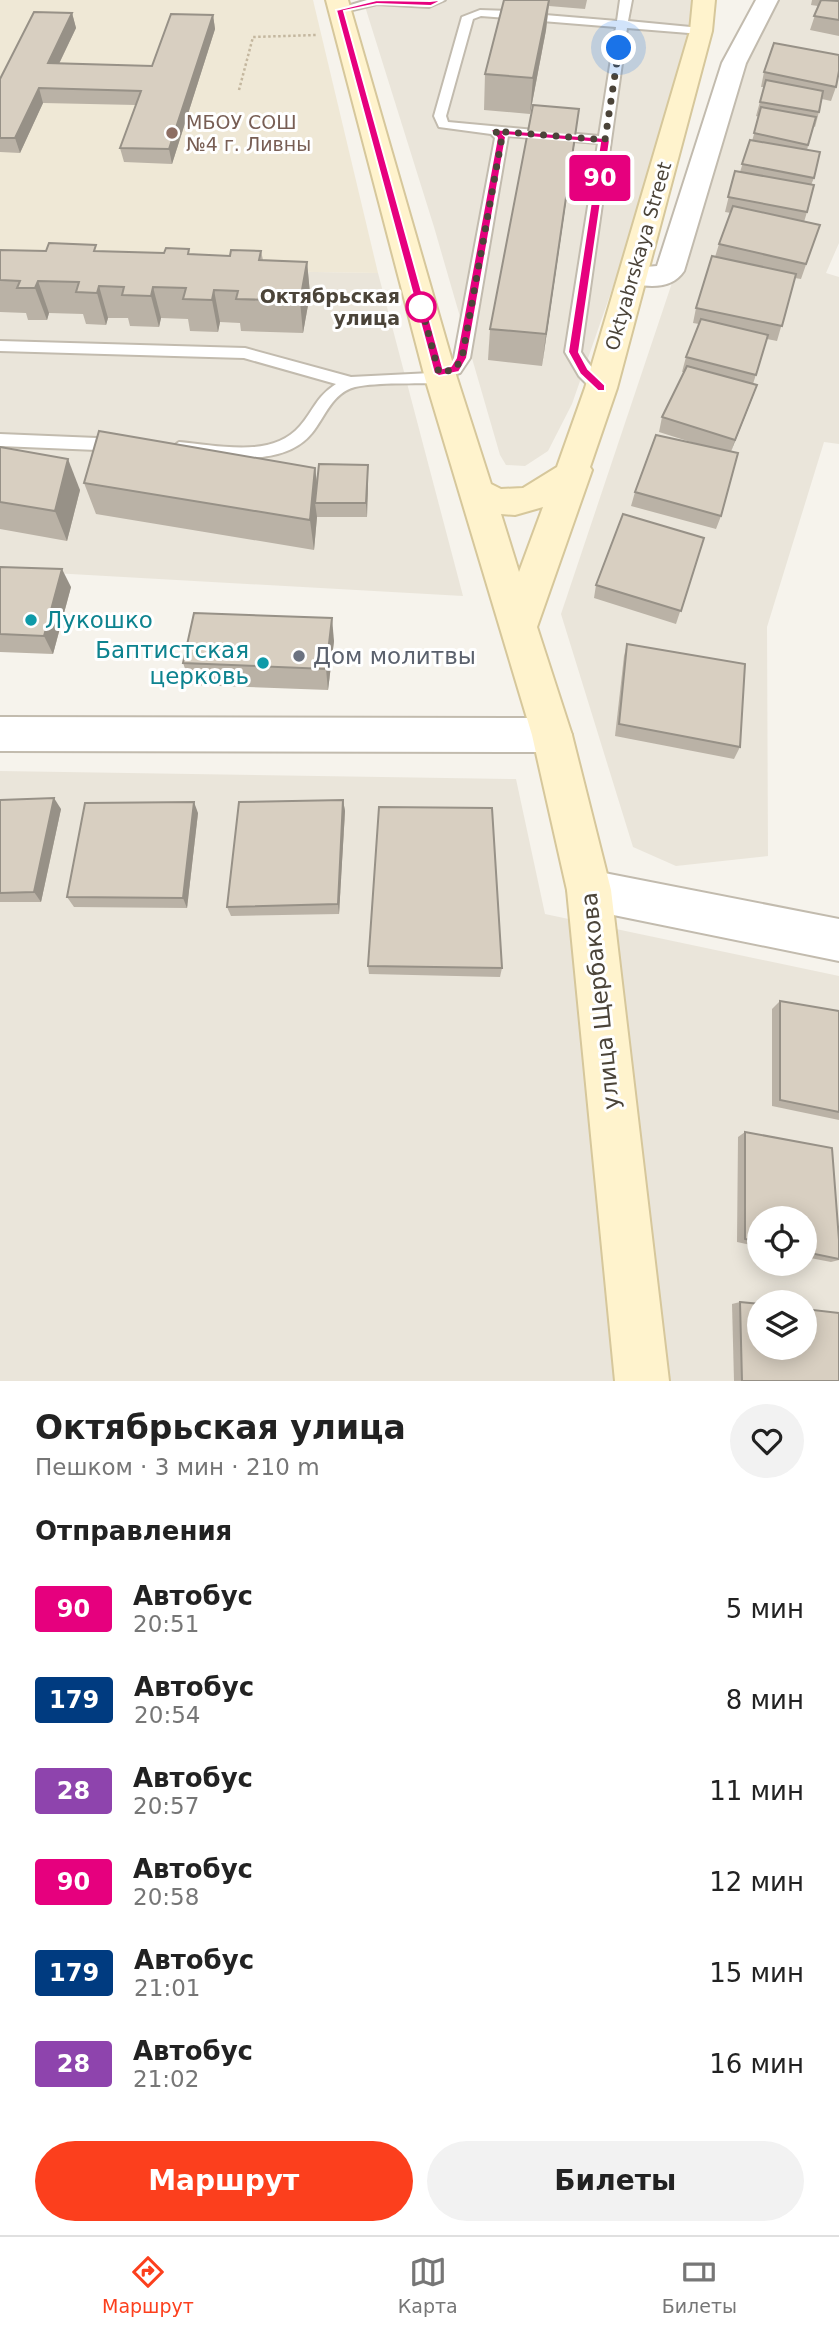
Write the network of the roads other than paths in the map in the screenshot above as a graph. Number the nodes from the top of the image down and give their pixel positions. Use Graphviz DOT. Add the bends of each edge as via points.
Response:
graph roads {
  1 [pos="439,0"];
  2 [pos="519,0"];
  3 [pos="626,0"];
  4 [pos="704,0"];
  5 [pos="767,0"];
  6 [pos="341,15"];
  7 [pos="515,15"];
  8 [pos="623,24"];
  9 [pos="701,31"];
  10 [pos="495,131"];
  11 [pos="605,140"];
  12 [pos="633,275"];
  13 [pos="0,346"];
  14 [pos="440,375"];
  15 [pos="351,382"];
  16 [pos="601,388"];
  17 [pos="0,440"];
  18 [pos="133,446"];
  19 [pos="160,447"];
  20 [pos="575,470"];
  21 [pos="475,491"];
  22 [pos="518,628"];
  23 [pos="0,734"];
  24 [pos="552,735"];
  25 [pos="589,890"];
  26 [pos="839,940"];
  27 [pos="642,1381"];
  1 -- 6 [label="lane" via="431,4 377,1"];
  2 -- 7 [label="lane"];
  3 -- 8 [label="lane"];
  4 -- 9 [label="street, Oktyabrskaya Street"];
  5 -- 12 [label="street" via="734,63 670,271 658,277"];
  6 -- 14 [label="street, улица Щербакова"];
  7 -- 8 [label="lane"];
  7 -- 10 [label="lane" via="468,17 440,116 449,126"];
  8 -- 9 [label="lane"];
  8 -- 11 [label="lane"];
  9 -- 12 [label="street, Oktyabrskaya Street"];
  10 -- 11 [label="lane"];
  10 -- 14 [label="lane" via="502,137 462,358 455,369"];
  11 -- 16 [label="lane" via="573,352 584,372"];
  12 -- 16 [label="street, Oktyabrskaya Street"];
  13 -- 15 [label="lane" via="244,353"];
  14 -- 15 [label="lane"];
  14 -- 21 [label="street, улица Щербакова"];
  15 -- 19 [label="lane" via="327,398 304,432 285,447 266,452"];
  16 -- 20 [label="street, Oktyabrskaya Street"];
  17 -- 18 [label="lane"];
  20 -- 21 [label="street" via="556,487 522,501 494,500"];
  20 -- 22 [label="street, Oktyabrskaya Street"];
  21 -- 22 [label="street, улица Щербакова"];
  22 -- 24 [label="street, улица Щербакова"];
  23 -- 24 [label="street"];
  24 -- 25 [label="street, улица Щербакова"];
  25 -- 26 [label="street"];
  25 -- 27 [label="street, улица Щербакова"];
}
